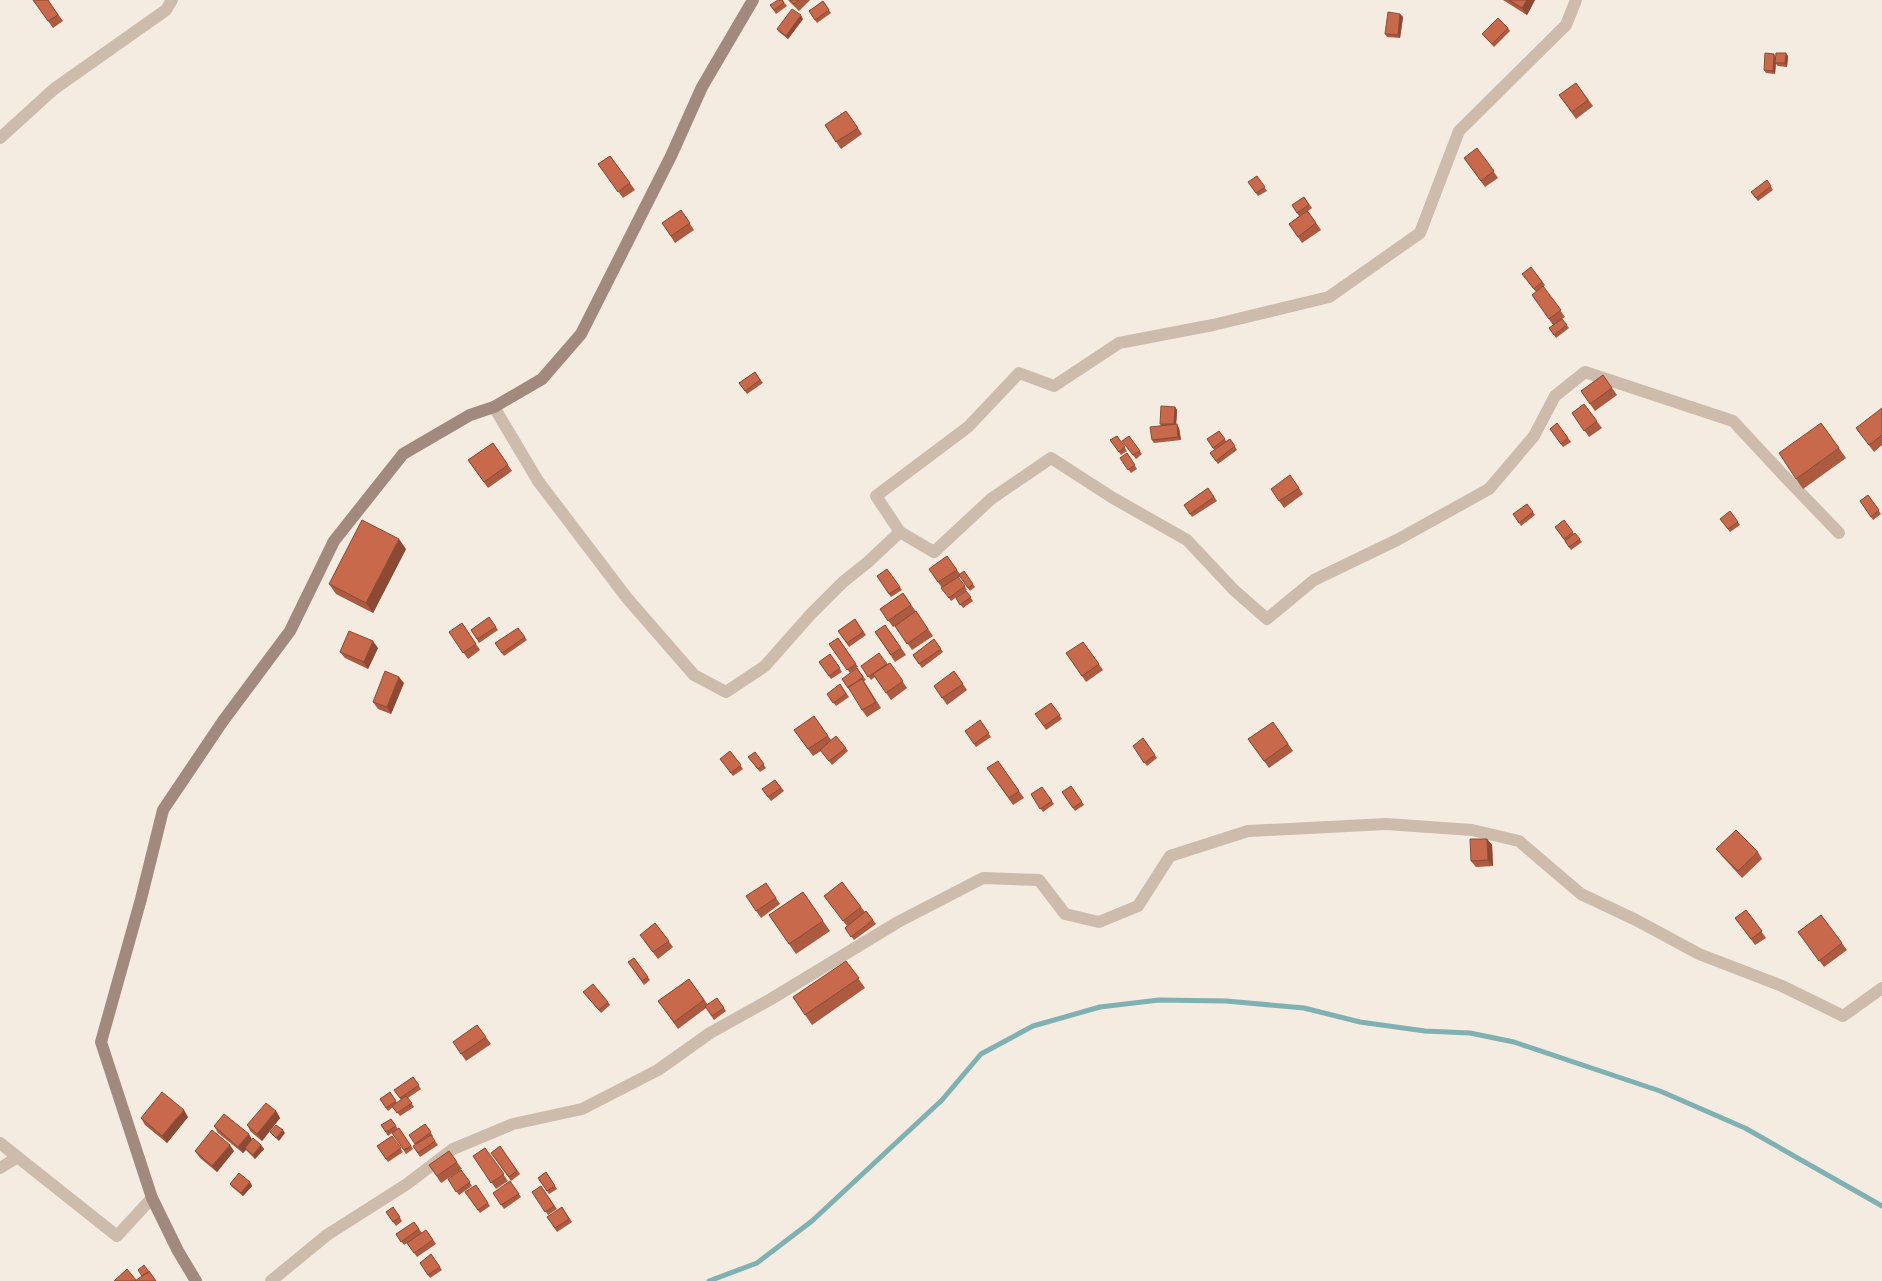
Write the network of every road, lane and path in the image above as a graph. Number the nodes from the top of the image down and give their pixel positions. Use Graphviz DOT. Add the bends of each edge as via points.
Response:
graph roads {
  1 [pos="172,0"];
  2 [pos="753,0"];
  3 [pos="1576,0"];
  4 [pos="0,138"];
  5 [pos="494,407"];
  6 [pos="900,532"];
  7 [pos="1839,533"];
  8 [pos="1882,988"];
  9 [pos="0,1143"];
  10 [pos="18,1157"];
  11 [pos="0,1168"];
  12 [pos="152,1198"];
  13 [pos="196,1281"];
  14 [pos="271,1281"];
  1 -- 4 [label="street" via="166,10 54,89"];
  2 -- 5 [label="street" via="702,87 671,156 581,334 542,378"];
  3 -- 6 [label="street" via="1566,25 1459,132 1420,233 1329,297 1120,343 1054,386 1019,373 968,427 876,496"];
  5 -- 6 [label="street" via="538,481 627,598 694,674 726,692 766,666 810,615"];
  5 -- 12 [label="street" via="470,416 403,454 334,541 290,631 223,721 163,810 101,1042"];
  6 -- 7 [label="street" via="934,552 990,500 1051,458 1187,540 1234,590 1267,619 1314,580 1397,540 1489,489 1534,436 1555,396 1585,372 1733,421"];
  8 -- 14 [label="street" via="1842,1016 1782,986 1698,954 1581,894 1519,841 1472,830 1386,824 1248,831 1170,856 1138,906 1099,922 1065,914 1039,880 983,878 898,922 710,1033 658,1070 582,1109 513,1124 453,1149 406,1184 326,1235"];
  9 -- 10 [label="street"];
  10 -- 11 [label="street"];
  10 -- 12 [label="street" via="117,1236"];
  12 -- 13 [label="street"];
}
